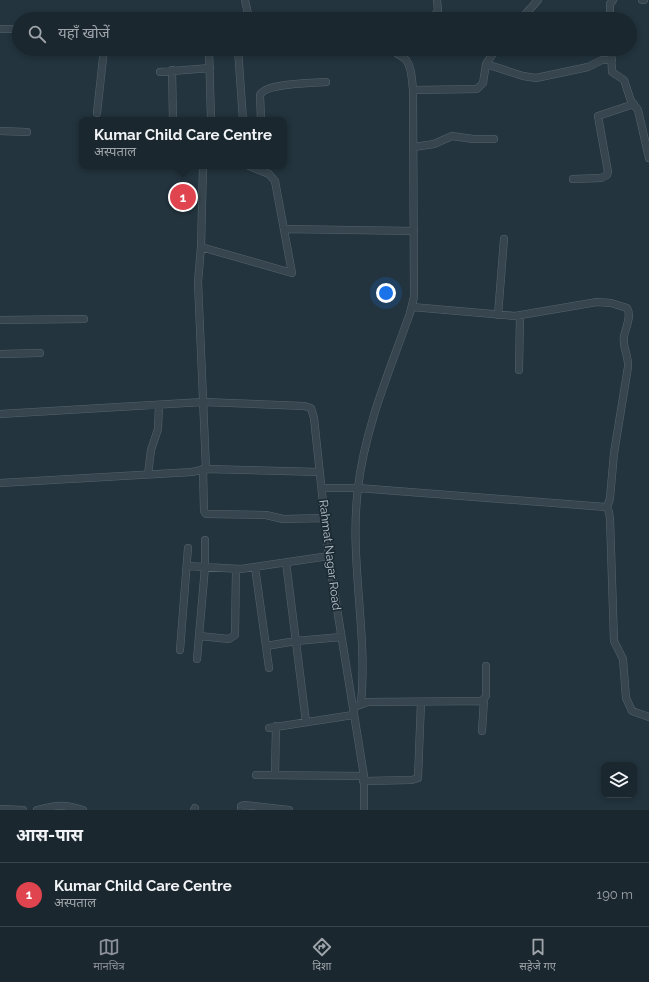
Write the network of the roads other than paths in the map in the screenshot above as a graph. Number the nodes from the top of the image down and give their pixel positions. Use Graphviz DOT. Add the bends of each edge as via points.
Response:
graph roads {
  1 [pos="245,0"];
  2 [pos="438,0"];
  3 [pos="538,0"];
  4 [pos="613,0"];
  5 [pos="248,12"];
  6 [pos="437,12"];
  7 [pos="527,12"];
  8 [pos="610,12"];
  9 [pos="0,29"];
  10 [pos="12,29"];
  11 [pos="103,56"];
  12 [pos="210,56"];
  13 [pos="238,56"];
  14 [pos="400,56"];
  15 [pos="491,56"];
  16 [pos="612,56"];
  17 [pos="612,60"];
  18 [pos="486,64"];
  19 [pos="210,68"];
  20 [pos="172,70"];
  21 [pos="160,72"];
  22 [pos="326,82"];
  23 [pos="413,90"];
  24 [pos="634,104"];
  25 [pos="97,113"];
  26 [pos="173,117"];
  27 [pos="211,117"];
  28 [pos="243,117"];
  29 [pos="261,117"];
  30 [pos="0,131"];
  31 [pos="26,132"];
  32 [pos="494,139"];
  33 [pos="414,147"];
  34 [pos="649,158"];
  35 [pos="203,169"];
  36 [pos="263,169"];
  37 [pos="573,179"];
  38 [pos="284,229"];
  39 [pos="414,231"];
  40 [pos="504,238"];
  41 [pos="201,247"];
  42 [pos="412,308"];
  43 [pos="498,315"];
  44 [pos="520,316"];
  45 [pos="84,319"];
  46 [pos="0,320"];
  47 [pos="40,353"];
  48 [pos="0,354"];
  49 [pos="519,370"];
  50 [pos="203,402"];
  51 [pos="158,405"];
  52 [pos="0,414"];
  53 [pos="204,469"];
  54 [pos="320,472"];
  55 [pos="148,474"];
  56 [pos="0,483"];
  57 [pos="322,488"];
  58 [pos="358,488"];
  59 [pos="607,508"];
  60 [pos="325,518"];
  61 [pos="205,540"];
  62 [pos="188,548"];
  63 [pos="329,556"];
  64 [pos="286,562"];
  65 [pos="187,566"];
  66 [pos="255,566"];
  67 [pos="205,567"];
  68 [pos="236,569"];
  69 [pos="199,636"];
  70 [pos="341,637"];
  71 [pos="296,641"];
  72 [pos="266,646"];
  73 [pos="180,650"];
  74 [pos="197,659"];
  75 [pos="486,666"];
  76 [pos="269,668"];
  77 [pos="484,700"];
  78 [pos="421,702"];
  79 [pos="361,704"];
  80 [pos="352,712"];
  81 [pos="649,717"];
  82 [pos="306,722"];
  83 [pos="482,731"];
  84 [pos="256,775"];
  85 [pos="275,775"];
  86 [pos="363,779"];
  87 [pos="0,809"];
  88 [pos="22,810"];
  89 [pos="37,810"];
  90 [pos="83,810"];
  91 [pos="241,810"];
  92 [pos="288,810"];
  93 [pos="364,810"];
  1 -- 5 [label="street"];
  2 -- 6 [label="street"];
  3 -- 7 [label="street"];
  4 -- 8 [label="street"];
  9 -- 10 [label="street"];
  11 -- 25 [label="street"];
  12 -- 19 [label="street"];
  13 -- 28 [label="street"];
  14 -- 23 [label="street" via="407,60"];
  15 -- 18 [label="street"];
  16 -- 17 [label="street"];
  17 -- 18 [label="street" via="602,60 588,67 536,78"];
  17 -- 24 [label="street" via="612,72 624,80"];
  18 -- 23 [label="street" via="483,82 477,89"];
  19 -- 20 [label="street"];
  19 -- 27 [label="street"];
  20 -- 21 [label="street"];
  20 -- 26 [label="street"];
  22 -- 29 [label="street" via="264,90 260,95"];
  23 -- 33 [label="street"];
  24 -- 34 [label="street" via="638,110"];
  24 -- 37 [label="street" via="598,116 607,175 601,178"];
  30 -- 31 [label="street"];
  32 -- 33 [label="street" via="452,136 434,144"];
  33 -- 39 [label="street"];
  35 -- 41 [label="street"];
  36 -- 38 [label="street" via="275,182"];
  38 -- 39 [label="street"];
  38 -- 41 [label="street" via="292,273"];
  39 -- 42 [label="street"];
  40 -- 43 [label="street"];
  41 -- 50 [label="street" via="198,282"];
  42 -- 43 [label="street"];
  42 -- 58 [label="street" via="375,414"];
  43 -- 44 [label="street"];
  44 -- 49 [label="street"];
  44 -- 59 [label="street" via="597,302 625,306 629,310 624,337 629,360"];
  45 -- 46 [label="street"];
  47 -- 48 [label="street"];
  50 -- 51 [label="street"];
  50 -- 53 [label="street"];
  50 -- 54 [label="street, Rahmat Nagar Road" via="311,408"];
  51 -- 52 [label="street"];
  51 -- 55 [label="street" via="158,429 151,450"];
  53 -- 54 [label="street"];
  53 -- 55 [label="street"];
  53 -- 60 [label="street" via="206,514 266,515 283,519"];
  54 -- 57 [label="street, Rahmat Nagar Road"];
  55 -- 56 [label="street"];
  57 -- 58 [label="street"];
  57 -- 60 [label="street, Rahmat Nagar Road"];
  58 -- 59 [label="street"];
  58 -- 79 [label="street" via="356,569 362,652"];
  59 -- 81 [label="street" via="610,519 614,641 623,659 628,705 632,711"];
  60 -- 63 [label="street, Rahmat Nagar Road"];
  61 -- 67 [label="street"];
  62 -- 65 [label="street"];
  63 -- 64 [label="street"];
  63 -- 70 [label="street, Rahmat Nagar Road"];
  64 -- 66 [label="street"];
  64 -- 71 [label="street"];
  65 -- 67 [label="street"];
  65 -- 73 [label="street"];
  66 -- 68 [label="street"];
  66 -- 72 [label="street"];
  67 -- 68 [label="street"];
  67 -- 69 [label="street"];
  68 -- 69 [label="street" via="235,635 229,639"];
  69 -- 74 [label="street"];
  70 -- 71 [label="street"];
  70 -- 80 [label="street, Rahmat Nagar Road"];
  71 -- 72 [label="street"];
  71 -- 82 [label="street"];
  72 -- 76 [label="street"];
  75 -- 77 [label="street"];
  77 -- 78 [label="street"];
  77 -- 83 [label="street"];
  78 -- 79 [label="street"];
  78 -- 86 [label="street" via="418,778"];
  79 -- 80 [label="street"];
  80 -- 82 [label="street"];
  80 -- 86 [label="street, Rahmat Nagar Road"];
  82 -- 85 [label="street" via="272,727"];
  84 -- 85 [label="street"];
  85 -- 86 [label="street"];
  86 -- 93 [label="street, Rahmat Nagar Road"];
  87 -- 88 [label="street"];
  89 -- 90 [label="street" via="59,805"];
  91 -- 92 [label="street" via="241,806 244,805"];
}
